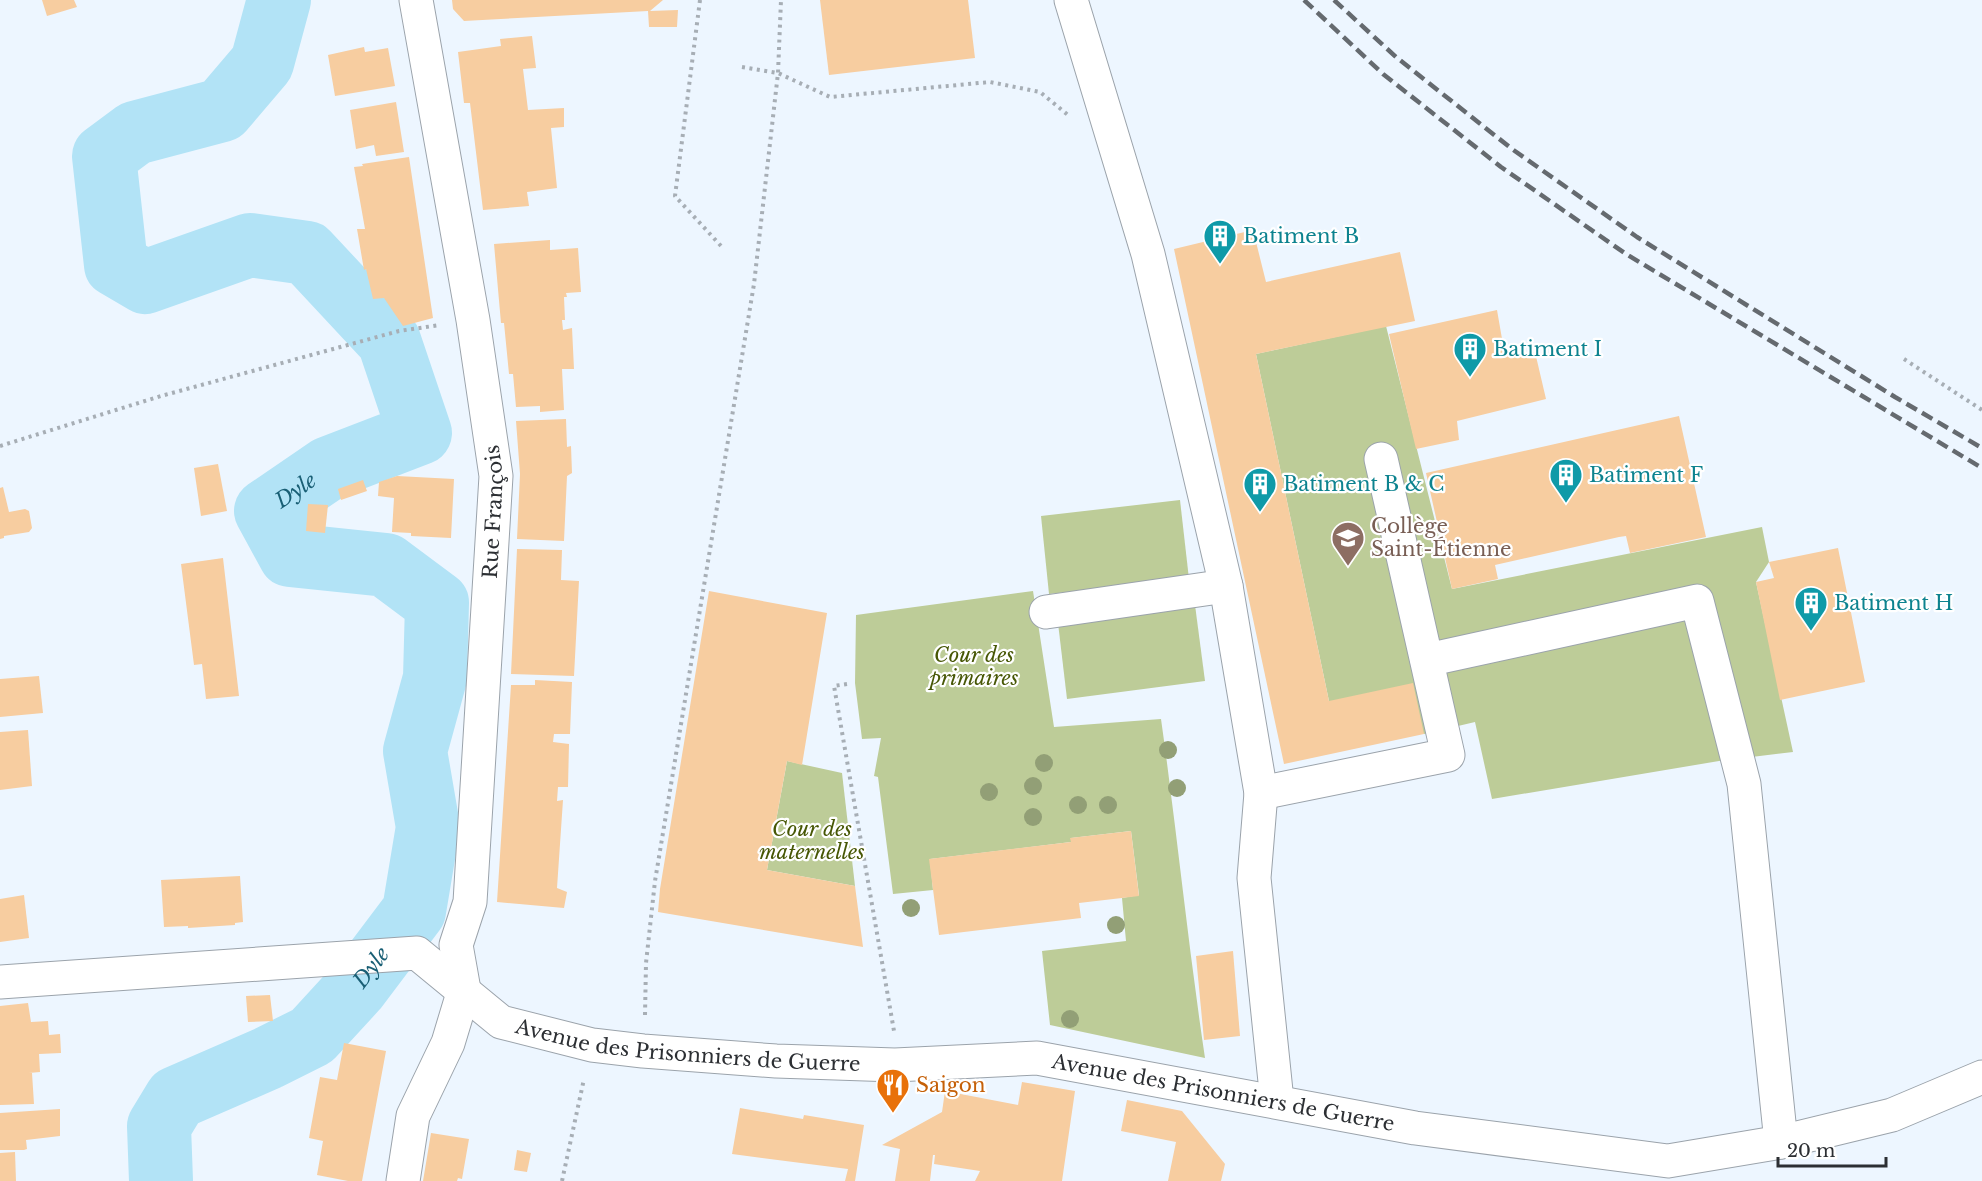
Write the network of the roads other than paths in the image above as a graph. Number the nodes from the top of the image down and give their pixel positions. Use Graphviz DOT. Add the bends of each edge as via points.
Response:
graph roads {
  1 [pos="416,0"];
  2 [pos="1071,0"];
  3 [pos="1381,459"];
  4 [pos="1226,586"];
  5 [pos="1046,612"];
  6 [pos="1427,660"];
  7 [pos="1261,793"];
  8 [pos="0,982"];
  9 [pos="464,990"];
  10 [pos="1982,1077"];
  11 [pos="1276,1101"];
  12 [pos="1781,1142"];
  13 [pos="403,1181"];
  1 -- 9 [label="street, Rue François" via="473,320 496,476 470,903 456,945"];
  2 -- 4 [label="street" via="1148,254"];
  3 -- 6 [label="street"];
  4 -- 5 [label="street"];
  4 -- 7 [label="street"];
  6 -- 7 [label="street" via="1448,755"];
  6 -- 12 [label="street" via="1698,602 1744,784"];
  7 -- 11 [label="street" via="1254,878"];
  8 -- 9 [label="street, Avenue des Prisonniers de Guerre" via="417,953"];
  9 -- 11 [label="street, Avenue des Prisonniers de Guerre" via="501,1022 591,1045 776,1061 895,1065 1037,1059"];
  9 -- 13 [label="street" via="448,1043 413,1116"];
  10 -- 12 [label="street, Avenue des Prisonniers de Guerre" via="1892,1115"];
  11 -- 12 [label="street, Avenue des Prisonniers de Guerre" via="1415,1128 1668,1161"];
}
